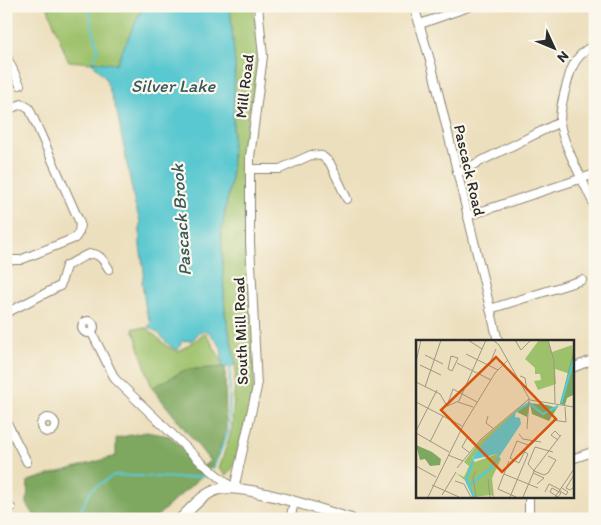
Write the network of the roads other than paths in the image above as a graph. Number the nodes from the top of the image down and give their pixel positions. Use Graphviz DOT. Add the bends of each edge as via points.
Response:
graph roads {
  1 [pos="258,6"];
  2 [pos="414,6"];
  3 [pos="471,6"];
  4 [pos="420,24"];
  5 [pos="594,47"];
  6 [pos="6,55"];
  7 [pos="20,85"];
  8 [pos="6,110"];
  9 [pos="560,122"];
  10 [pos="250,169"];
  11 [pos="457,173"];
  12 [pos="595,174"];
  13 [pos="583,178"];
  14 [pos="347,199"];
  15 [pos="595,207"];
  16 [pos="467,216"];
  17 [pos="6,256"];
  18 [pos="109,269"];
  19 [pos="582,280"];
  20 [pos="490,308"];
  21 [pos="6,313"];
  22 [pos="92,333"];
  23 [pos="498,340"];
  24 [pos="595,360"];
  25 [pos="574,367"];
  26 [pos="6,421"];
  27 [pos="595,451"];
  28 [pos="574,458"];
  29 [pos="27,462"];
  30 [pos="234,489"];
  31 [pos="529,498"];
  32 [pos="294,503"];
  33 [pos="180,519"];
  34 [pos="290,519"];
  35 [pos="351,519"];
  36 [pos="529,519"];
  1 -- 10 [label="street, Mill Road" via="263,56 250,140"];
  2 -- 4 [label="street, Pascack Road"];
  3 -- 4 [label="street"];
  4 -- 11 [label="street, Pascack Road"];
  5 -- 9 [label="street" via="576,60 562,101"];
  6 -- 7 [label="street"];
  8 -- 17 [label="street" via="22,104 29,108 80,223 75,238 20,260"];
  9 -- 11 [label="street"];
  9 -- 13 [label="street" via="564,139"];
  10 -- 14 [label="street" via="280,169 312,155 322,156 330,163"];
  10 -- 30 [label="street, South Mill Road" via="257,388"];
  11 -- 16 [label="street, Pascack Road"];
  12 -- 13 [label="street"];
  13 -- 15 [label="street"];
  13 -- 16 [label="street"];
  16 -- 20 [label="street, Pascack Road"];
  18 -- 21 [label="street" via="101,255 89,255 66,266 60,286"];
  19 -- 20 [label="street"];
  20 -- 23 [label="street, Pascack Road"];
  22 -- 30 [label="street" via="115,379 201,462"];
  24 -- 25 [label="street"];
  26 -- 29 [label="street"];
  27 -- 28 [label="street"];
  30 -- 32 [label="main road" via="250,490"];
  30 -- 33 [label="main road" via="214,490"];
  31 -- 36 [label="street"];
  32 -- 34 [label="street"];
  32 -- 35 [label="main road"];
}
